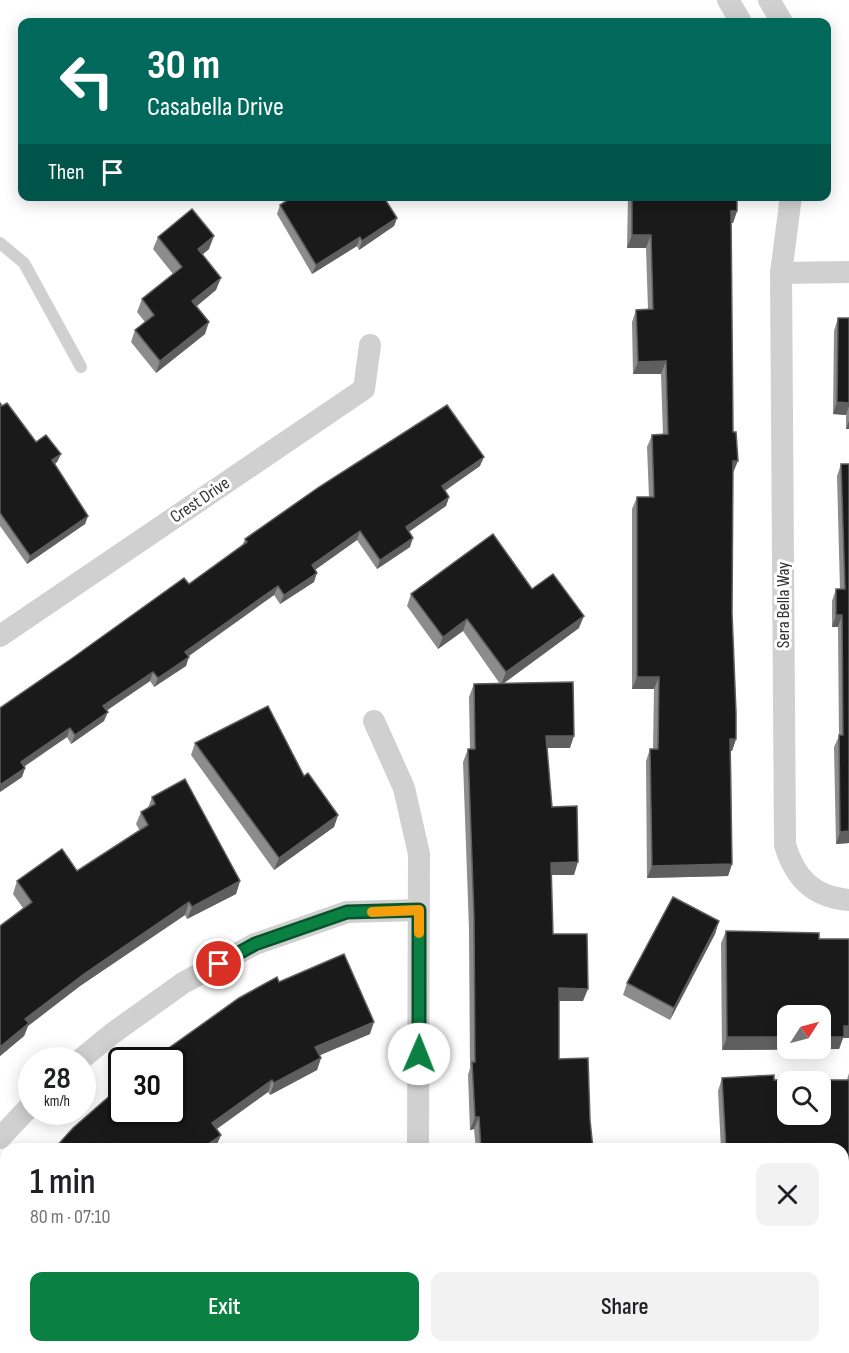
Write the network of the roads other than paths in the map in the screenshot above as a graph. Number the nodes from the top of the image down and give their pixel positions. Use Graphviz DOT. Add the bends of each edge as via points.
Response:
graph roads {
  1 [pos="728,0"];
  2 [pos="769,0"];
  3 [pos="739,18"];
  4 [pos="780,18"];
  5 [pos="790,201"];
  6 [pos="0,243"];
  7 [pos="849,272"];
  8 [pos="781,273"];
  9 [pos="370,345"];
  10 [pos="81,367"];
  11 [pos="0,635"];
  12 [pos="374,721"];
  13 [pos="849,900"];
  14 [pos="419,910"];
  15 [pos="96,1047"];
  16 [pos="18,1119"];
  17 [pos="0,1138"];
  18 [pos="418,1143"];
  1 -- 3 [label="street"];
  2 -- 4 [label="street"];
  5 -- 8 [label="street, Sera Bella Way"];
  6 -- 10 [label="lane" via="24,263"];
  7 -- 8 [label="street"];
  8 -- 13 [label="street, Sera Bella Way" via="785,844 803,883 824,895"];
  9 -- 11 [label="street, Crest Drive" via="364,389"];
  12 -- 14 [label="street" via="406,799 419,854"];
  14 -- 15 [label="street" via="347,912 255,944 183,983"];
  14 -- 18 [label="street"];
  16 -- 17 [label="street"];
}
